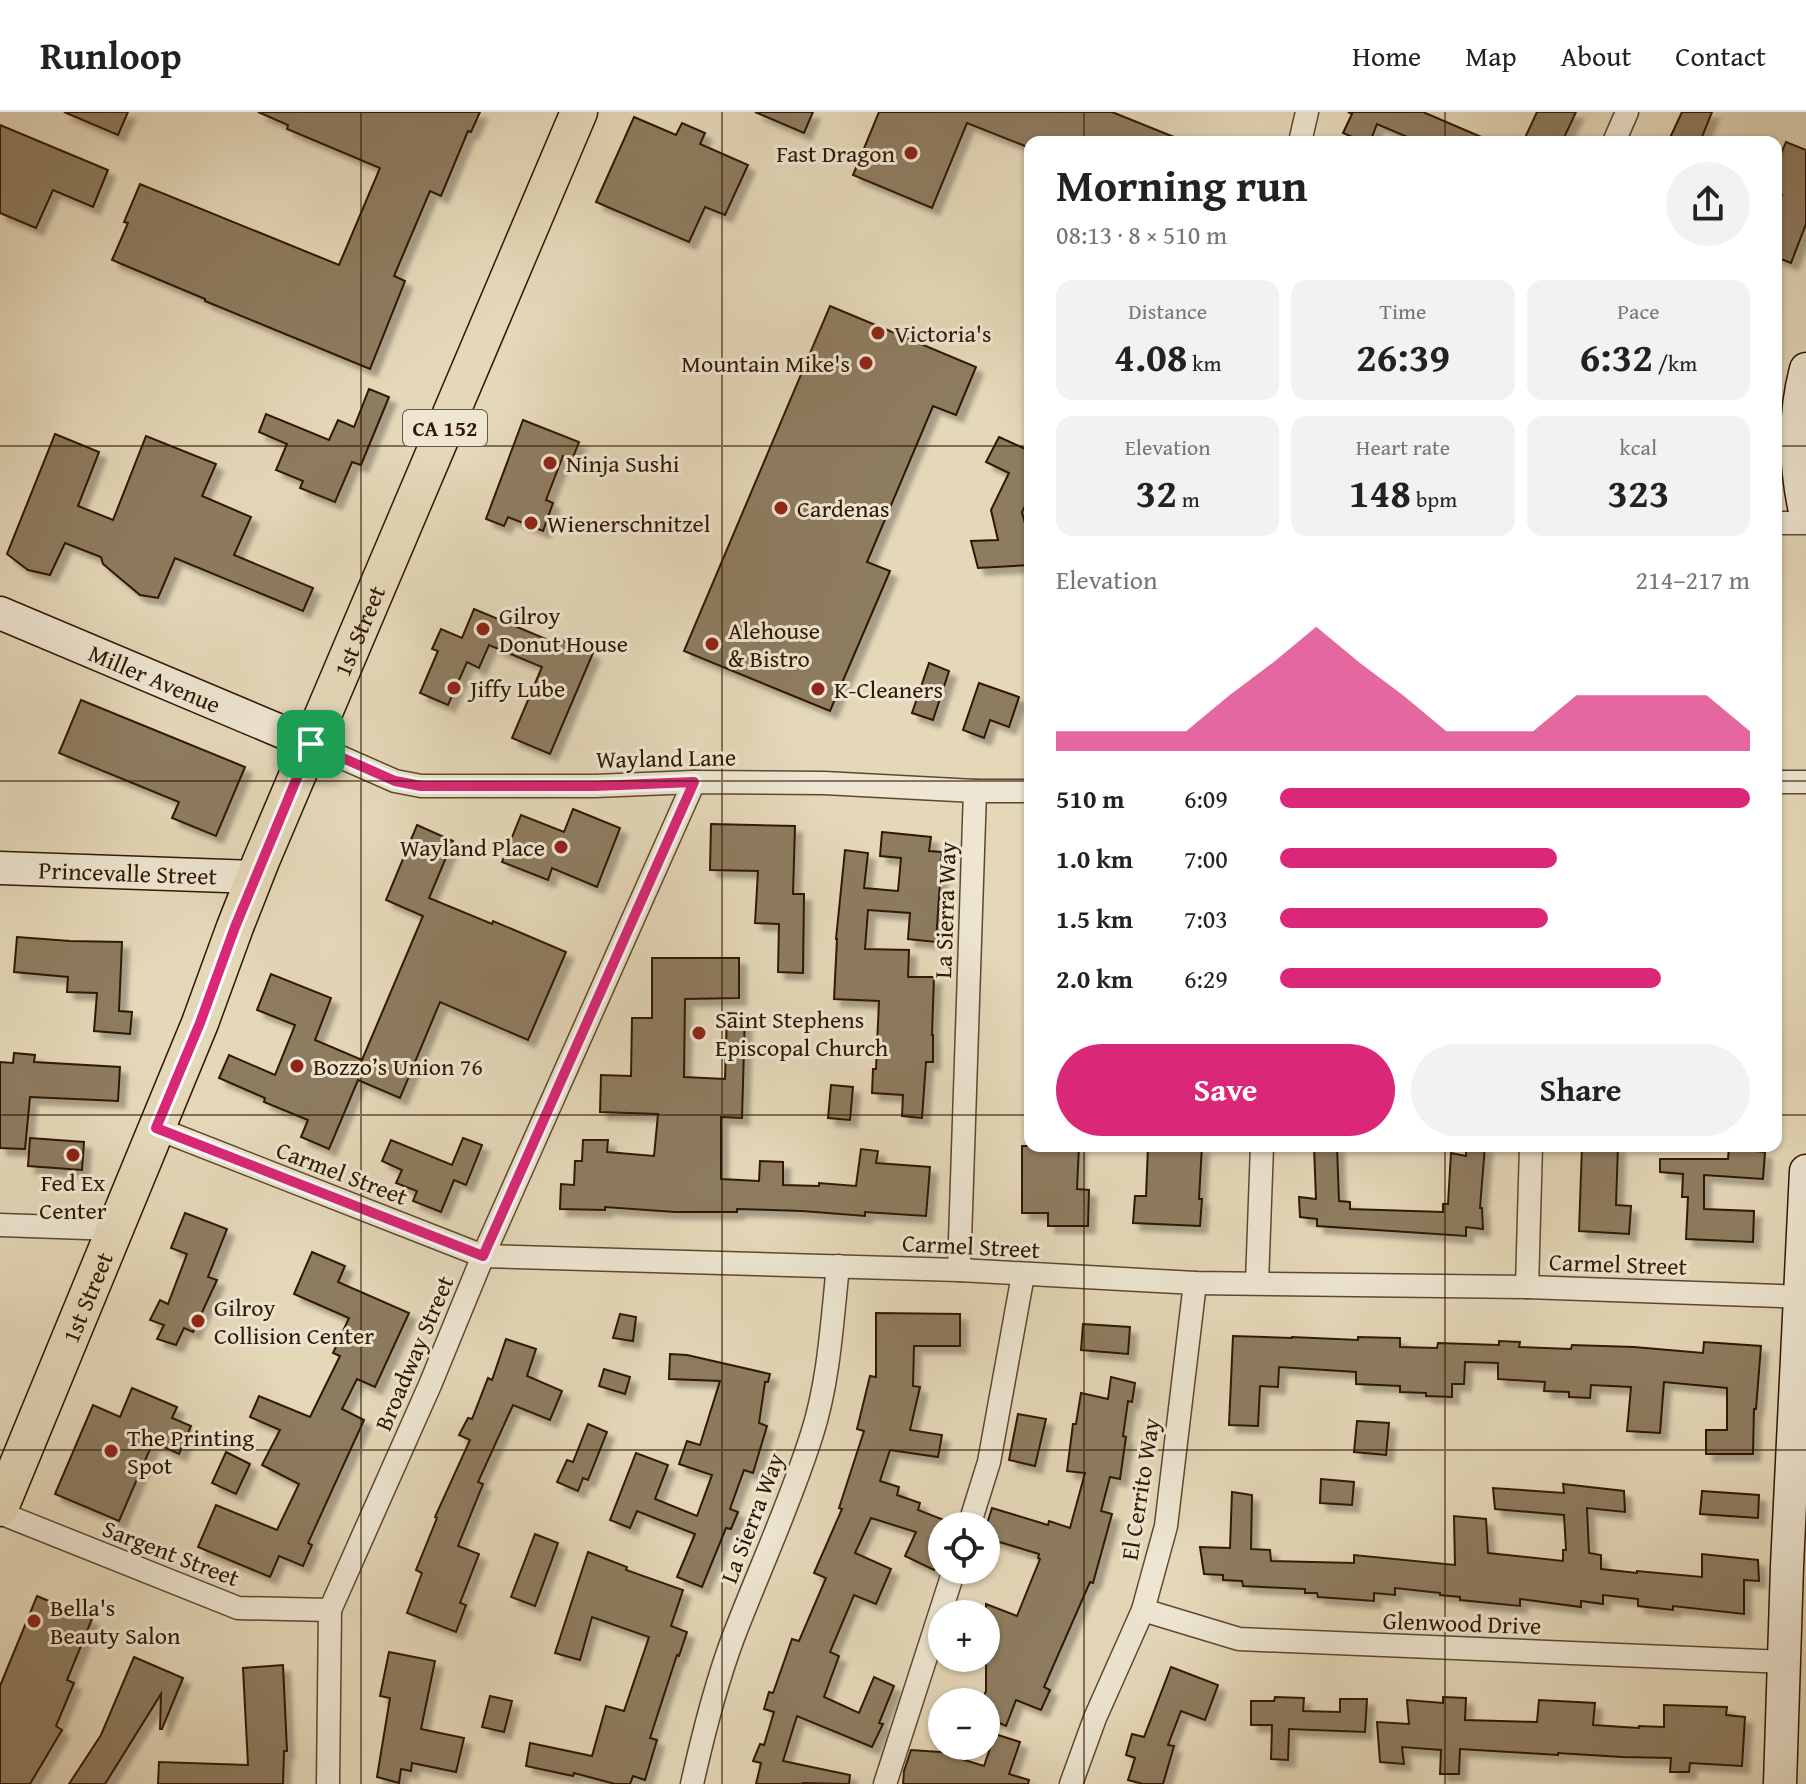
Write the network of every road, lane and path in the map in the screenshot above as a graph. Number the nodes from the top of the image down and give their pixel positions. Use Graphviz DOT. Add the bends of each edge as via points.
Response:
graph roads {
  1 [pos="579,112"];
  2 [pos="1307,112"];
  3 [pos="1627,112"];
  4 [pos="1301,136"];
  5 [pos="1617,136"];
  6 [pos="1806,369"];
  7 [pos="1806,516"];
  8 [pos="1782,523"];
  9 [pos="1806,523"];
  10 [pos="0,613"];
  11 [pos="311,744"];
  12 [pos="694,782"];
  13 [pos="1782,782"];
  14 [pos="1806,782"];
  15 [pos="975,791"];
  16 [pos="1024,791"];
  17 [pos="0,868"];
  18 [pos="255,877"];
  19 [pos="156,1128"];
  20 [pos="1262,1152"];
  21 [pos="1531,1152"];
  22 [pos="1806,1171"];
  23 [pos="0,1225"];
  24 [pos="115,1229"];
  25 [pos="483,1256"];
  26 [pos="838,1266"];
  27 [pos="959,1270"];
  28 [pos="1023,1275"];
  29 [pos="1195,1283"];
  30 [pos="1257,1283"];
  31 [pos="1527,1287"];
  32 [pos="1803,1297"];
  33 [pos="0,1511"];
  34 [pos="973,1512"];
  35 [pos="1796,1566"];
  36 [pos="949,1584"];
  37 [pos="330,1610"];
  38 [pos="1143,1610"];
  39 [pos="1784,1662"];
  40 [pos="328,1784"];
  41 [pos="692,1784"];
  42 [pos="885,1784"];
  43 [pos="1071,1784"];
  44 [pos="1780,1784"];
  1 -- 11 [label="main road, 1st Street / CA 152"];
  2 -- 4 [label="street"];
  3 -- 5 [label="street"];
  6 -- 7 [label="main road" via="1796,434"];
  8 -- 9 [label="street"];
  10 -- 11 [label="main road, Miller Avenue"];
  11 -- 12 [label="street, Wayland Lane" via="395,781 421,786"];
  11 -- 18 [label="main road, 1st Street / CA 152"];
  12 -- 15 [label="street, Wayland Lane"];
  12 -- 25 [label="street, Broadway Street"];
  13 -- 14 [label="street"];
  15 -- 16 [label="street, Wayland Lane"];
  15 -- 27 [label="street, La Sierra Way"];
  17 -- 18 [label="main road, Princevalle Street"];
  18 -- 19 [label="main road, 1st Street / CA 152"];
  19 -- 24 [label="main road, 1st Street / CA 152"];
  19 -- 25 [label="street, Carmel Street"];
  20 -- 30 [label="street"];
  21 -- 31 [label="street"];
  22 -- 32 [label="main road"];
  23 -- 24 [label="street"];
  24 -- 33 [label="main road, 1st Street / CA 152"];
  25 -- 26 [label="street, Carmel Street"];
  25 -- 37 [label="street, Broadway Street"];
  26 -- 27 [label="street, Carmel Street"];
  26 -- 41 [label="street, La Sierra Way" via="827,1366 813,1431 733,1639"];
  27 -- 28 [label="street, Carmel Street"];
  28 -- 29 [label="street, Carmel Street"];
  28 -- 34 [label="street" via="989,1462"];
  29 -- 30 [label="street, Carmel Street"];
  29 -- 38 [label="street, El Cerrito Way" via="1166,1526"];
  30 -- 31 [label="street, Carmel Street"];
  31 -- 32 [label="street, Carmel Street"];
  32 -- 35 [label="main road"];
  33 -- 37 [label="street, Sargent Street" via="238,1608"];
  35 -- 39 [label="main road"];
  36 -- 42 [label="street"];
  37 -- 40 [label="street, Broadway Street"];
  38 -- 39 [label="street, Glenwood Drive" via="1239,1639"];
  38 -- 43 [label="street, El Cerrito Way"];
  39 -- 44 [label="main road"];
}
